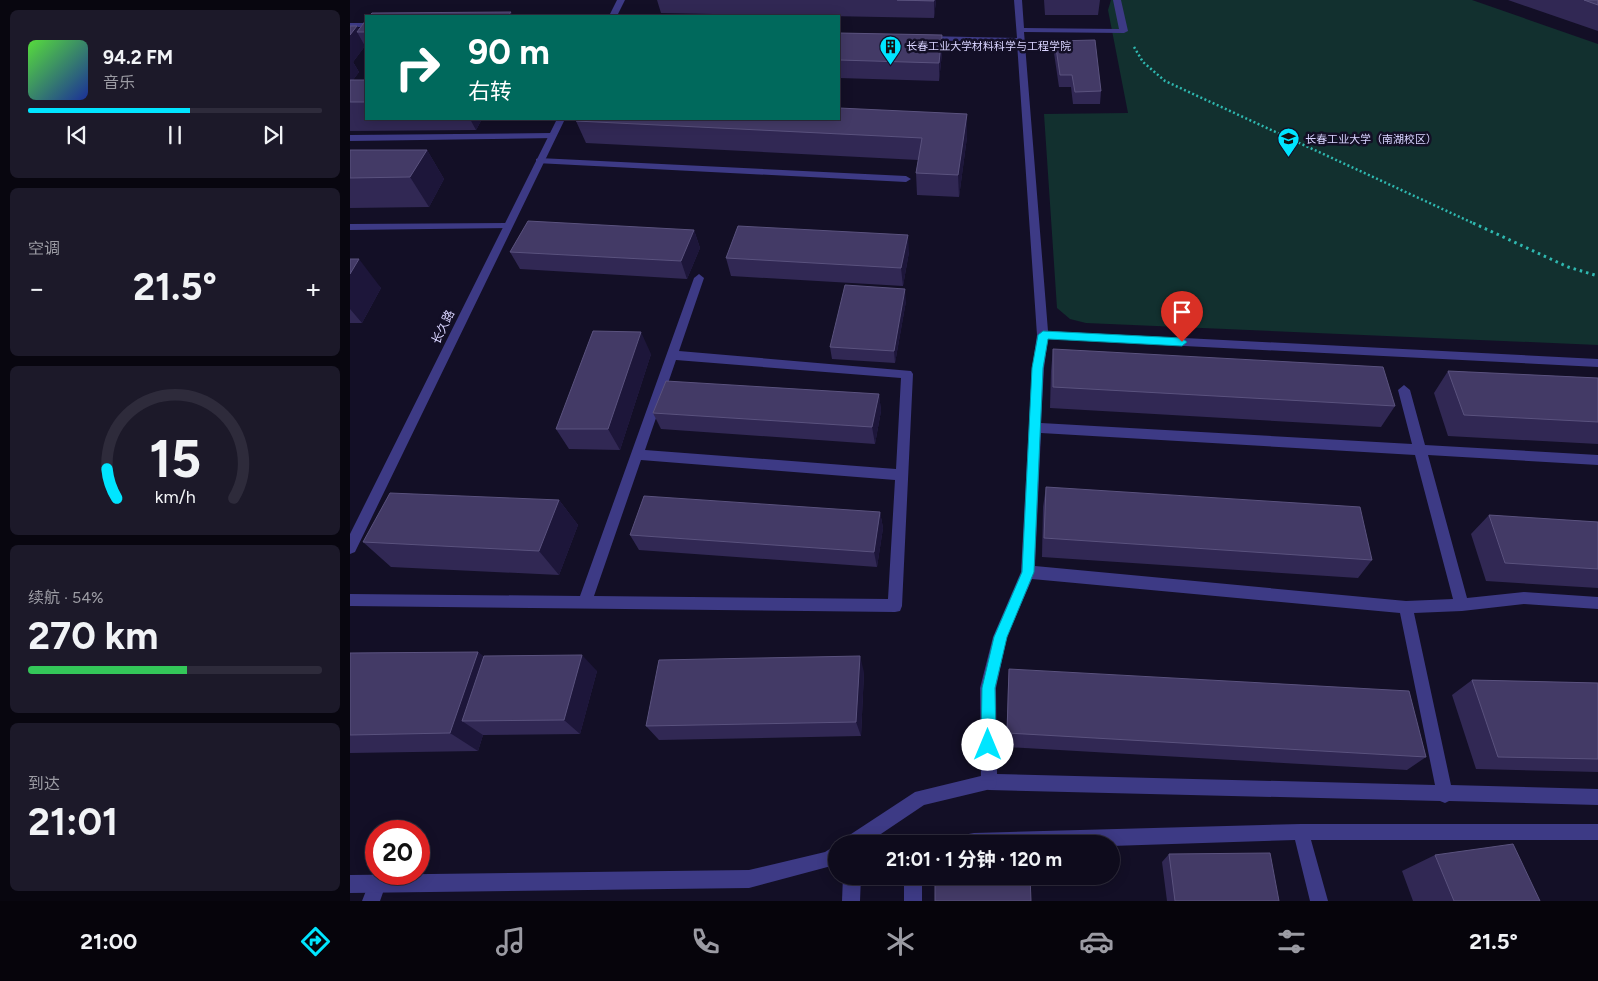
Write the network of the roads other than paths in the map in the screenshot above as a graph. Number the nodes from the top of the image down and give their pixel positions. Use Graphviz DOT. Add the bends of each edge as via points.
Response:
graph roads {
  1 [pos="621,0"];
  2 [pos="1018,0"];
  3 [pos="1117,0"];
  4 [pos="614,15"];
  5 [pos="350,25"];
  6 [pos="365,25"];
  7 [pos="1020,30"];
  8 [pos="915,38"];
  9 [pos="1021,41"];
  10 [pos="560,120"];
  11 [pos="552,136"];
  12 [pos="350,138"];
  13 [pos="539,161"];
  14 [pos="906,179"];
  15 [pos="507,226"];
  16 [pos="350,227"];
  17 [pos="699,278"];
  18 [pos="1043,335"];
  19 [pos="672,355"];
  20 [pos="1598,363"];
  21 [pos="1404,390"];
  22 [pos="1035,428"];
  23 [pos="1420,450"];
  24 [pos="637,455"];
  25 [pos="1598,460"];
  26 [pos="902,475"];
  27 [pos="354,530"];
  28 [pos="350,548"];
  29 [pos="1028,572"];
  30 [pos="350,600"];
  31 [pos="585,603"];
  32 [pos="1598,603"];
  33 [pos="1462,605"];
  34 [pos="1406,607"];
  35 [pos="989,782"];
  36 [pos="1445,794"];
  37 [pos="1598,797"];
  38 [pos="1301,832"];
  39 [pos="1598,832"];
  40 [pos="865,835"];
  41 [pos="1120,837"];
  42 [pos="828,858"];
  43 [pos="430,883"];
  44 [pos="350,884"];
  45 [pos="365,884"];
  46 [pos="377,885"];
  47 [pos="852,885"];
  48 [pos="913,885"];
  49 [pos="370,901"];
  50 [pos="851,901"];
  51 [pos="913,901"];
  52 [pos="1319,901"];
  1 -- 4 [label="street"];
  2 -- 7 [label="street"];
  3 -- 7 [label="street" via="1124,31"];
  5 -- 6 [label="street"];
  7 -- 9 [label="street"];
  8 -- 9 [label="street"];
  9 -- 18 [label="street"];
  10 -- 11 [label="street, 长久路"];
  11 -- 12 [label="street"];
  11 -- 13 [label="street, 长久路"];
  13 -- 14 [label="street"];
  13 -- 15 [label="street, 长久路"];
  15 -- 16 [label="street"];
  15 -- 27 [label="street, 长久路"];
  17 -- 19 [label="street"];
  18 -- 20 [label="street"];
  18 -- 22 [label="street"];
  19 -- 24 [label="street"];
  19 -- 26 [label="street" via="907,374"];
  21 -- 23 [label="street"];
  22 -- 23 [label="street"];
  22 -- 29 [label="street"];
  23 -- 25 [label="street"];
  23 -- 33 [label="street"];
  24 -- 26 [label="street"];
  24 -- 31 [label="street"];
  26 -- 31 [label="street" via="895,606"];
  27 -- 28 [label="street, 长久路"];
  29 -- 34 [label="street"];
  29 -- 35 [label="street" via="1000,637 988,688"];
  30 -- 31 [label="street"];
  32 -- 33 [label="street" via="1524,598"];
  33 -- 34 [label="street"];
  34 -- 36 [label="street"];
  35 -- 36 [label="street"];
  35 -- 40 [label="street" via="921,798"];
  36 -- 37 [label="street"];
  38 -- 39 [label="street"];
  38 -- 41 [label="street"];
  38 -- 52 [label="street"];
  42 -- 43 [label="street" via="748,879"];
  44 -- 45 [label="street"];
  46 -- 49 [label="street"];
  47 -- 50 [label="street"];
  48 -- 51 [label="street"];
}
